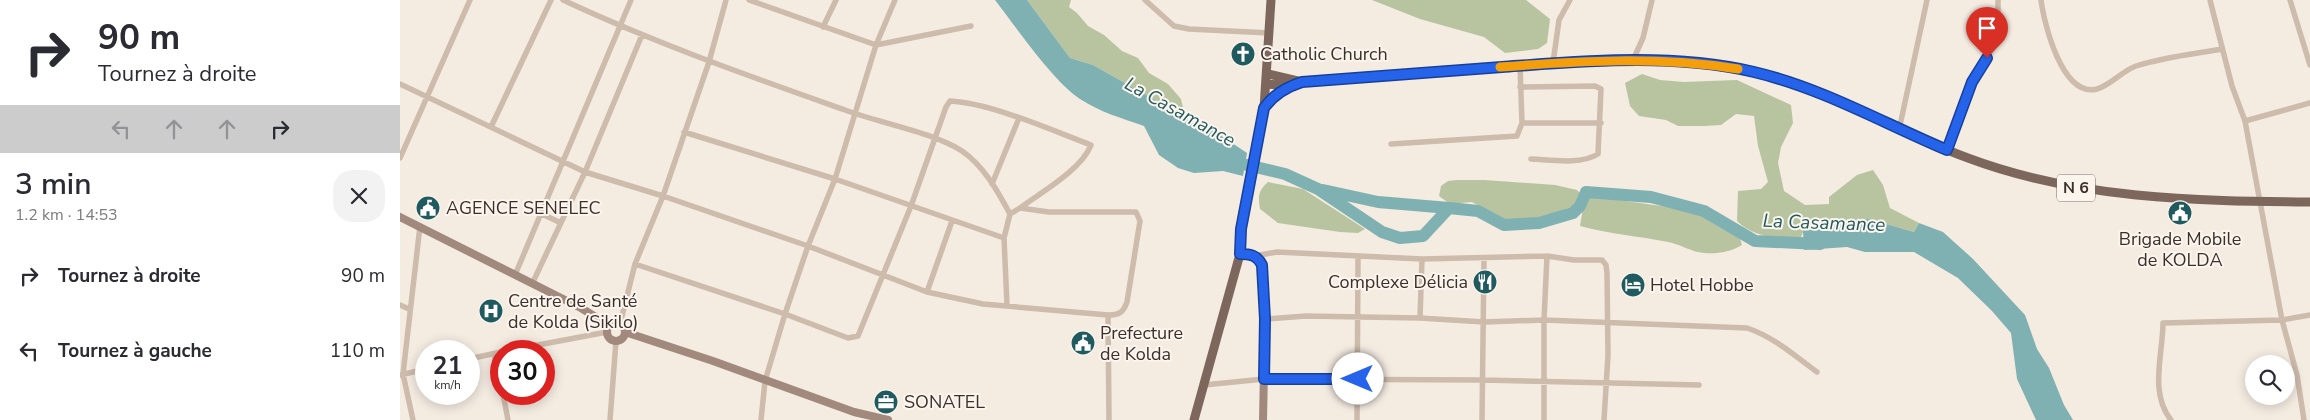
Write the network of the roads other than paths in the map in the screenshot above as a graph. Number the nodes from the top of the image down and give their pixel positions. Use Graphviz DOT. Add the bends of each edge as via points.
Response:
graph roads {
  1 [pos="470,0"];
  2 [pos="551,0"];
  3 [pos="563,0"];
  4 [pos="631,0"];
  5 [pos="726,0"];
  6 [pos="749,0"];
  7 [pos="836,0"];
  8 [pos="895,0"];
  9 [pos="1145,0"];
  10 [pos="1271,0"];
  11 [pos="1570,0"];
  12 [pos="1652,0"];
  13 [pos="1927,0"];
  14 [pos="1998,0"];
  15 [pos="2041,0"];
  16 [pos="2210,0"];
  17 [pos="2290,0"];
  18 [pos="620,26"];
  19 [pos="971,26"];
  20 [pos="823,27"];
  21 [pos="1270,33"];
  22 [pos="642,36"];
  23 [pos="876,45"];
  24 [pos="2222,48"];
  25 [pos="1633,60"];
  26 [pos="709,62"];
  27 [pos="1553,63"];
  28 [pos="1520,65"];
  29 [pos="2310,65"];
  30 [pos="1268,74"];
  31 [pos="1302,82"];
  32 [pos="400,84"];
  33 [pos="1267,84"];
  34 [pos="1289,86"];
  35 [pos="1520,87"];
  36 [pos="429,97"];
  37 [pos="2310,103"];
  38 [pos="1264,108"];
  39 [pos="855,114"];
  40 [pos="1019,118"];
  41 [pos="2245,121"];
  42 [pos="1601,123"];
  43 [pos="1522,124"];
  44 [pos="491,127"];
  45 [pos="1899,130"];
  46 [pos="684,132"];
  47 [pos="934,138"];
  48 [pos="1391,144"];
  49 [pos="1947,150"];
  50 [pos="400,158"];
  51 [pos="1531,159"];
  52 [pos="564,162"];
  53 [pos="585,172"];
  54 [pos="835,179"];
  55 [pos="992,184"];
  56 [pos="663,196"];
  57 [pos="2260,202"];
  58 [pos="2310,202"];
  59 [pos="911,206"];
  60 [pos="1020,208"];
  61 [pos="542,214"];
  62 [pos="1010,214"];
  63 [pos="400,217"];
  64 [pos="952,221"];
  65 [pos="561,223"];
  66 [pos="420,226"];
  67 [pos="1004,238"];
  68 [pos="808,246"];
  69 [pos="1240,254"];
  70 [pos="1254,256"];
  71 [pos="1547,256"];
  72 [pos="1358,257"];
  73 [pos="1422,259"];
  74 [pos="1484,259"];
  75 [pos="635,264"];
  76 [pos="882,274"];
  77 [pos="515,275"];
  78 [pos="532,284"];
  79 [pos="927,292"];
  80 [pos="400,305"];
  81 [pos="1007,305"];
  82 [pos="409,309"];
  83 [pos="785,314"];
  84 [pos="1108,315"];
  85 [pos="2310,315"];
  86 [pos="1358,318"];
  87 [pos="1420,318"];
  88 [pos="1265,319"];
  89 [pos="1544,320"];
  90 [pos="2282,320"];
  91 [pos="1484,322"];
  92 [pos="1607,322"];
  93 [pos="620,324"];
  94 [pos="608,329"];
  95 [pos="625,332"];
  96 [pos="555,340"];
  97 [pos="616,341"];
  98 [pos="415,372"];
  99 [pos="1817,372"];
  100 [pos="402,375"];
  101 [pos="1264,379"];
  102 [pos="1358,379"];
  103 [pos="1483,380"];
  104 [pos="765,381"];
  105 [pos="1544,381"];
  106 [pos="1607,384"];
  107 [pos="1204,385"];
  108 [pos="1699,385"];
  109 [pos="505,405"];
  110 [pos="414,420"];
  111 [pos="508,420"];
  112 [pos="610,420"];
  113 [pos="761,420"];
  114 [pos="888,420"];
  115 [pos="1109,420"];
  116 [pos="1194,420"];
  117 [pos="1263,420"];
  118 [pos="1357,420"];
  119 [pos="1482,420"];
  120 [pos="1544,420"];
  121 [pos="1604,420"];
  122 [pos="2171,420"];
  123 [pos="2304,420"];
  1 -- 36 [label="street"];
  2 -- 44 [label="street"];
  3 -- 18 [label="street"];
  4 -- 18 [label="street"];
  5 -- 26 [label="street"];
  6 -- 20 [label="street"];
  7 -- 20 [label="street"];
  8 -- 23 [label="street"];
  9 -- 21 [label="street" via="1174,26"];
  10 -- 21 [label="main road"];
  11 -- 27 [label="street" via="1559,20"];
  12 -- 25 [label="street" via="1643,38"];
  13 -- 45 [label="street"];
  14 -- 49 [label="street" via="1994,44 1972,82"];
  15 -- 24 [label="street" via="2055,53 2068,78 2088,90 2098,89 2132,68 2155,60"];
  16 -- 24 [label="street"];
  17 -- 29 [label="street"];
  18 -- 22 [label="street"];
  18 -- 52 [label="street"];
  19 -- 23 [label="street"];
  20 -- 23 [label="street"];
  21 -- 30 [label="main road"];
  22 -- 26 [label="street"];
  22 -- 53 [label="street"];
  23 -- 39 [label="street"];
  24 -- 41 [label="street"];
  25 -- 27 [label="main road, N 6"];
  25 -- 45 [label="main road, N 6" via="1698,63 1753,72 1796,84"];
  26 -- 39 [label="street"];
  26 -- 46 [label="street"];
  27 -- 28 [label="main road, N 6"];
  28 -- 31 [label="main road, N 6"];
  28 -- 35 [label="street"];
  30 -- 31 [label="main road, N 6"];
  30 -- 33 [label="main road"];
  31 -- 34 [label="main road, N 6"];
  32 -- 36 [label="street"];
  33 -- 34 [label="main road, N 6"];
  33 -- 38 [label="main road"];
  34 -- 38 [label="main road" via="1271,98"];
  35 -- 42 [label="street" via="1599,87"];
  35 -- 43 [label="street"];
  36 -- 44 [label="street"];
  36 -- 50 [label="street"];
  37 -- 41 [label="street"];
  38 -- 69 [label="main road" via="1241,229"];
  39 -- 47 [label="street"];
  39 -- 54 [label="street"];
  40 -- 47 [label="street" via="950,101"];
  40 -- 55 [label="street"];
  40 -- 60 [label="street" via="1090,145 1087,155 1077,165"];
  41 -- 57 [label="street"];
  42 -- 43 [label="street"];
  42 -- 51 [label="street" via="1598,154 1591,158"];
  43 -- 48 [label="street" via="1520,133 1513,138"];
  44 -- 52 [label="street"];
  45 -- 49 [label="main road, N 6"];
  46 -- 54 [label="street"];
  46 -- 56 [label="street"];
  47 -- 55 [label="street" via="962,152 978,165"];
  47 -- 59 [label="street"];
  49 -- 57 [label="main road, N 6" via="2059,185 2107,193"];
  52 -- 53 [label="street"];
  52 -- 61 [label="street"];
  53 -- 56 [label="street"];
  53 -- 65 [label="street"];
  54 -- 59 [label="street"];
  54 -- 68 [label="street"];
  55 -- 62 [label="street"];
  56 -- 68 [label="street"];
  56 -- 75 [label="street"];
  57 -- 58 [label="main road, N 6"];
  57 -- 90 [label="street"];
  59 -- 64 [label="street"];
  59 -- 76 [label="street"];
  60 -- 62 [label="street"];
  60 -- 84 [label="street" via="1049,212 1136,212 1140,220 1127,302 1119,315"];
  61 -- 65 [label="street"];
  61 -- 77 [label="street"];
  62 -- 67 [label="street"];
  63 -- 66 [label="main road"];
  64 -- 67 [label="street"];
  64 -- 79 [label="street"];
  65 -- 78 [label="street"];
  66 -- 77 [label="main road"];
  66 -- 82 [label="street"];
  67 -- 81 [label="street"];
  68 -- 76 [label="street"];
  68 -- 83 [label="street"];
  69 -- 70 [label="main road"];
  69 -- 107 [label="main road"];
  70 -- 72 [label="street" via="1277,252"];
  70 -- 88 [label="main road" via="1262,265"];
  71 -- 74 [label="street"];
  71 -- 89 [label="street"];
  71 -- 92 [label="street" via="1602,260 1607,273"];
  72 -- 73 [label="street"];
  72 -- 86 [label="street"];
  73 -- 74 [label="street"];
  73 -- 87 [label="street"];
  74 -- 91 [label="street"];
  75 -- 83 [label="street"];
  75 -- 93 [label="street"];
  76 -- 79 [label="street"];
  76 -- 83 [label="street" via="858,336 848,338"];
  77 -- 78 [label="main road"];
  78 -- 94 [label="main road" via="581,308"];
  79 -- 81 [label="street" via="983,304"];
  80 -- 82 [label="street"];
  81 -- 84 [label="street"];
  82 -- 100 [label="street"];
  83 -- 104 [label="street"];
  84 -- 115 [label="street"];
  85 -- 90 [label="street"];
  86 -- 87 [label="street"];
  86 -- 88 [label="street" via="1306,316"];
  86 -- 102 [label="street"];
  87 -- 91 [label="street"];
  88 -- 101 [label="main road"];
  89 -- 91 [label="street"];
  89 -- 92 [label="street"];
  89 -- 105 [label="street"];
  90 -- 122 [label="street" via="2163,323 2159,381 2161,398"];
  90 -- 123 [label="street" via="2297,375"];
  91 -- 103 [label="street"];
  92 -- 99 [label="street" via="1747,328 1774,340"];
  92 -- 106 [label="street"];
  93 -- 94 [label="main road"];
  93 -- 95 [label="main road"];
  94 -- 96 [label="street"];
  94 -- 97 [label="main road" via="610,339"];
  95 -- 97 [label="main road" via="622,339"];
  95 -- 104 [label="main road" via="713,360"];
  97 -- 112 [label="street"];
  98 -- 100 [label="street"];
  100 -- 110 [label="street"];
  101 -- 102 [label="street"];
  101 -- 107 [label="street"];
  101 -- 117 [label="main road"];
  102 -- 103 [label="street"];
  102 -- 118 [label="street"];
  103 -- 105 [label="street"];
  103 -- 119 [label="street"];
  104 -- 113 [label="street"];
  104 -- 114 [label="main road" via="854,412"];
  105 -- 106 [label="street"];
  105 -- 120 [label="street"];
  106 -- 108 [label="street"];
  106 -- 121 [label="street"];
  107 -- 116 [label="main road"];
  109 -- 111 [label="street"];
}
